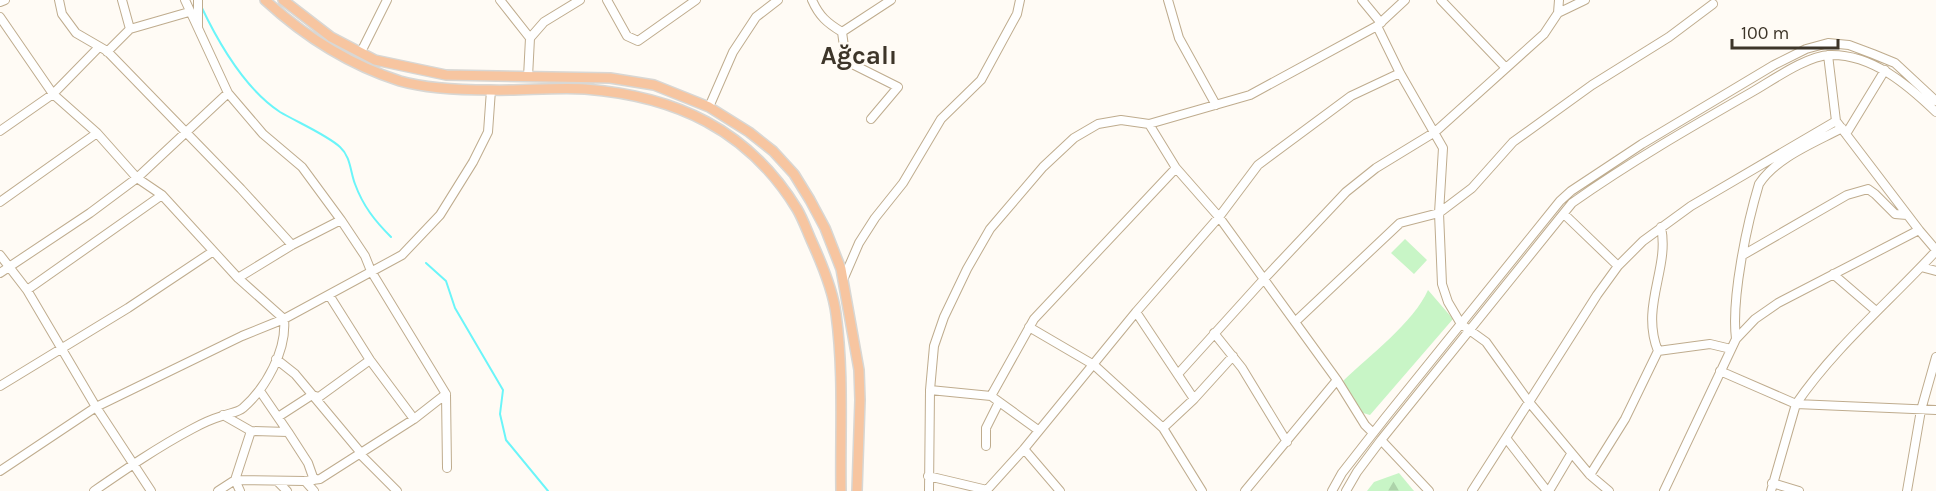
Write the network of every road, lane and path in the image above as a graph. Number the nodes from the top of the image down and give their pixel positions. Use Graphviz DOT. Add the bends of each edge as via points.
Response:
graph roads {
  1 [pos="5,0"];
  2 [pos="59,0"];
  3 [pos="122,0"];
  4 [pos="185,0"];
  5 [pos="198,0"];
  6 [pos="265,0"];
  7 [pos="284,0"];
  8 [pos="387,0"];
  9 [pos="500,0"];
  10 [pos="580,0"];
  11 [pos="607,0"];
  12 [pos="696,0"];
  13 [pos="778,0"];
  14 [pos="812,0"];
  15 [pos="891,0"];
  16 [pos="1020,0"];
  17 [pos="1168,0"];
  18 [pos="1362,0"];
  19 [pos="1405,0"];
  20 [pos="1441,0"];
  21 [pos="1585,0"];
  22 [pos="1558,1"];
  23 [pos="0,2"];
  24 [pos="1713,4"];
  25 [pos="189,12"];
  26 [pos="1558,13"];
  27 [pos="1,22"];
  28 [pos="1379,25"];
  29 [pos="130,28"];
  30 [pos="197,29"];
  31 [pos="842,32"];
  32 [pos="530,38"];
  33 [pos="99,47"];
  34 [pos="107,52"];
  35 [pos="361,52"];
  36 [pos="1828,55"];
  37 [pos="1506,68"];
  38 [pos="1885,70"];
  39 [pos="1400,73"];
  40 [pos="528,77"];
  41 [pos="491,90"];
  42 [pos="228,93"];
  43 [pos="53,94"];
  44 [pos="1936,101"];
  45 [pos="1216,105"];
  46 [pos="709,107"];
  47 [pos="1936,112"];
  48 [pos="871,118"];
  49 [pos="1836,121"];
  50 [pos="1149,124"];
  51 [pos="0,131"];
  52 [pos="1844,131"];
  53 [pos="1435,132"];
  54 [pos="97,133"];
  55 [pos="185,133"];
  56 [pos="1176,168"];
  57 [pos="137,178"];
  58 [pos="162,195"];
  59 [pos="0,202"];
  60 [pos="1438,213"];
  61 [pos="1564,214"];
  62 [pos="1907,215"];
  63 [pos="1219,217"];
  64 [pos="341,220"];
  65 [pos="1660,227"];
  66 [pos="1918,230"];
  67 [pos="292,245"];
  68 [pos="1936,250"];
  69 [pos="212,252"];
  70 [pos="0,255"];
  71 [pos="1743,255"];
  72 [pos="1618,266"];
  73 [pos="9,267"];
  74 [pos="1921,267"];
  75 [pos="371,271"];
  76 [pos="1936,271"];
  77 [pos="0,273"];
  78 [pos="1833,274"];
  79 [pos="238,278"];
  80 [pos="1264,279"];
  81 [pos="843,280"];
  82 [pos="27,290"];
  83 [pos="329,295"];
  84 [pos="1876,311"];
  85 [pos="1136,312"];
  86 [pos="284,318"];
  87 [pos="1295,322"];
  88 [pos="1461,324"];
  89 [pos="1029,327"];
  90 [pos="1470,331"];
  91 [pos="1214,333"];
  92 [pos="1736,339"];
  93 [pos="63,348"];
  94 [pos="1731,349"];
  95 [pos="1658,351"];
  96 [pos="1233,356"];
  97 [pos="1936,357"];
  98 [pos="276,359"];
  99 [pos="370,360"];
  100 [pos="1094,365"];
  101 [pos="1720,371"];
  102 [pos="1178,374"];
  103 [pos="1337,380"];
  104 [pos="0,386"];
  105 [pos="930,390"];
  106 [pos="260,391"];
  107 [pos="446,394"];
  108 [pos="312,395"];
  109 [pos="991,396"];
  110 [pos="1194,399"];
  111 [pos="999,402"];
  112 [pos="1529,402"];
  113 [pos="1796,404"];
  114 [pos="96,407"];
  115 [pos="1921,410"];
  116 [pos="1936,410"];
  117 [pos="223,415"];
  118 [pos="278,417"];
  119 [pos="414,419"];
  120 [pos="1163,429"];
  121 [pos="1038,430"];
  122 [pos="251,431"];
  123 [pos="288,432"];
  124 [pos="1373,433"];
  125 [pos="1506,438"];
  126 [pos="1381,440"];
  127 [pos="1287,442"];
  128 [pos="986,446"];
  129 [pos="1024,449"];
  130 [pos="360,453"];
  131 [pos="1571,453"];
  132 [pos="133,464"];
  133 [pos="447,468"];
  134 [pos="0,471"];
  135 [pos="1590,475"];
  136 [pos="928,476"];
  137 [pos="235,480"];
  138 [pos="277,480"];
  139 [pos="309,480"];
  140 [pos="1772,487"];
  141 [pos="1599,488"];
  142 [pos="987,490"];
  143 [pos="94,491"];
  144 [pos="151,491"];
  145 [pos="218,491"];
  146 [pos="240,491"];
  147 [pos="287,491"];
  148 [pos="314,491"];
  149 [pos="397,491"];
  150 [pos="840,491"];
  151 [pos="857,491"];
  152 [pos="929,491"];
  153 [pos="1060,491"];
  154 [pos="1202,491"];
  155 [pos="1245,491"];
  156 [pos="1332,491"];
  157 [pos="1346,491"];
  158 [pos="1429,491"];
  159 [pos="1472,491"];
  160 [pos="1548,491"];
  161 [pos="1609,491"];
  162 [pos="1664,491"];
  163 [pos="1799,491"];
  164 [pos="1907,491"];
  1 -- 23 [label="street"];
  2 -- 33 [label="street" via="62,14 76,33"];
  3 -- 29 [label="street"];
  4 -- 25 [label="street"];
  5 -- 30 [label="street"];
  6 -- 41 [label="main road" via="348,60 401,81 447,89"];
  7 -- 35 [label="main road" via="331,37"];
  8 -- 35 [label="street"];
  9 -- 32 [label="street"];
  10 -- 32 [label="street" via="544,22"];
  11 -- 12 [label="street" via="627,36 638,41"];
  13 -- 46 [label="street" via="756,16 733,52"];
  14 -- 31 [label="street" via="819,15"];
  15 -- 31 [label="street"];
  16 -- 81 [label="street" via="1017,14 981,80 942,119 903,183 859,243"];
  17 -- 45 [label="street" via="1179,38"];
  18 -- 28 [label="street"];
  19 -- 28 [label="street"];
  20 -- 37 [label="street"];
  21 -- 26 [label="street"];
  22 -- 26 [label="street"];
  24 -- 60 [label="street" via="1513,142 1472,188"];
  25 -- 29 [label="street"];
  25 -- 30 [label="street"];
  26 -- 37 [label="street" via="1544,34"];
  27 -- 43 [label="street"];
  28 -- 39 [label="street"];
  28 -- 45 [label="street" via="1250,95"];
  29 -- 34 [label="street"];
  30 -- 42 [label="street"];
  31 -- 48 [label="street" via="846,61 898,87"];
  32 -- 40 [label="street"];
  33 -- 34 [label="street"];
  33 -- 43 [label="street"];
  34 -- 55 [label="street"];
  35 -- 40 [label="main road" via="375,60 446,75"];
  36 -- 38 [label="street" via="1852,57"];
  36 -- 49 [label="street"];
  36 -- 61 [label="street" via="1809,60 1661,144 1572,203"];
  37 -- 53 [label="street"];
  38 -- 47 [label="street"];
  38 -- 52 [label="street"];
  39 -- 53 [label="street"];
  39 -- 63 [label="street" via="1351,96 1258,165"];
  40 -- 46 [label="main road" via="610,78 654,85"];
  41 -- 75 [label="street" via="488,132 440,215 402,255"];
  41 -- 150 [label="main road" via="583,89 637,95 684,110 718,128 751,152 776,178 798,210 823,268 836,313 843,397"];
  42 -- 55 [label="street"];
  42 -- 64 [label="street" via="263,134 302,167"];
  43 -- 51 [label="street"];
  43 -- 54 [label="street"];
  44 -- 88 [label="street" via="1895,63 1874,54 1850,45 1828,43 1806,49 1642,144 1571,191"];
  45 -- 50 [label="street"];
  46 -- 81 [label="main road" via="757,138 794,174 825,228"];
  49 -- 52 [label="street"];
  49 -- 65 [label="street"];
  50 -- 56 [label="street"];
  50 -- 105 [label="street" via="1121,120 1098,124 1074,138 1043,167 990,229 944,317 934,346"];
  52 -- 62 [label="street"];
  52 -- 71 [label="street" via="1765,174 1755,197"];
  53 -- 60 [label="street" via="1443,148"];
  53 -- 80 [label="street" via="1376,168 1346,192"];
  54 -- 57 [label="street"];
  54 -- 59 [label="street"];
  55 -- 57 [label="street"];
  55 -- 67 [label="street"];
  56 -- 63 [label="street"];
  56 -- 89 [label="street"];
  57 -- 58 [label="street"];
  57 -- 73 [label="street"];
  58 -- 69 [label="street"];
  58 -- 82 [label="street"];
  60 -- 87 [label="street" via="1400,223"];
  60 -- 88 [label="street" via="1442,284"];
  61 -- 72 [label="street"];
  61 -- 90 [label="street"];
  62 -- 66 [label="street"];
  62 -- 71 [label="street" via="1895,214 1868,189 1847,195"];
  63 -- 80 [label="street"];
  63 -- 85 [label="street"];
  64 -- 67 [label="street"];
  64 -- 75 [label="street"];
  65 -- 72 [label="street"];
  65 -- 95 [label="street" via="1663,244 1652,317"];
  66 -- 68 [label="street"];
  66 -- 78 [label="street"];
  67 -- 79 [label="street"];
  68 -- 74 [label="street"];
  69 -- 79 [label="street"];
  69 -- 93 [label="street"];
  70 -- 73 [label="street"];
  71 -- 92 [label="street" via="1734,322"];
  72 -- 112 [label="street"];
  73 -- 77 [label="street"];
  73 -- 82 [label="street"];
  74 -- 76 [label="street"];
  74 -- 84 [label="street"];
  75 -- 83 [label="street"];
  75 -- 107 [label="street"];
  78 -- 84 [label="street"];
  78 -- 92 [label="street" via="1778,303"];
  79 -- 86 [label="street"];
  80 -- 87 [label="street"];
  80 -- 91 [label="street"];
  81 -- 151 [label="main road" via="859,370"];
  82 -- 93 [label="street"];
  83 -- 86 [label="street"];
  83 -- 99 [label="street"];
  84 -- 113 [label="street"];
  85 -- 100 [label="street"];
  85 -- 102 [label="street"];
  86 -- 98 [label="street" via="285,330"];
  86 -- 114 [label="street"];
  87 -- 103 [label="street"];
  88 -- 90 [label="street"];
  88 -- 124 [label="street"];
  89 -- 100 [label="street"];
  89 -- 109 [label="street"];
  90 -- 112 [label="street" via="1486,342"];
  90 -- 126 [label="street"];
  91 -- 96 [label="street"];
  91 -- 102 [label="street"];
  92 -- 94 [label="street"];
  93 -- 104 [label="street"];
  93 -- 114 [label="street"];
  94 -- 95 [label="street" via="1710,344"];
  94 -- 101 [label="street"];
  95 -- 135 [label="street" via="1625,419"];
  96 -- 110 [label="street"];
  96 -- 127 [label="street"];
  97 -- 115 [label="street"];
  98 -- 106 [label="street" via="272,374"];
  98 -- 108 [label="street"];
  99 -- 108 [label="street" via="319,397"];
  99 -- 119 [label="street"];
  100 -- 120 [label="street"];
  100 -- 121 [label="street"];
  101 -- 113 [label="street"];
  101 -- 162 [label="street"];
  102 -- 110 [label="street"];
  103 -- 124 [label="street"];
  103 -- 127 [label="street"];
  105 -- 109 [label="street"];
  105 -- 136 [label="street"];
  106 -- 117 [label="street" via="241,410"];
  106 -- 118 [label="street"];
  107 -- 119 [label="street"];
  107 -- 133 [label="street"];
  108 -- 118 [label="street"];
  108 -- 130 [label="street"];
  109 -- 111 [label="street"];
  110 -- 120 [label="street"];
  111 -- 121 [label="street"];
  111 -- 128 [label="street" via="986,428"];
  112 -- 125 [label="street"];
  112 -- 131 [label="street"];
  113 -- 115 [label="street"];
  113 -- 140 [label="street"];
  114 -- 132 [label="street"];
  114 -- 134 [label="street"];
  115 -- 116 [label="street"];
  115 -- 164 [label="street"];
  117 -- 122 [label="street"];
  117 -- 132 [label="street" via="192,428"];
  118 -- 123 [label="street"];
  119 -- 130 [label="street"];
  120 -- 154 [label="street"];
  121 -- 129 [label="street"];
  122 -- 123 [label="street"];
  122 -- 137 [label="street"];
  123 -- 139 [label="street" via="308,463"];
  124 -- 156 [label="street"];
  125 -- 159 [label="street"];
  125 -- 160 [label="street"];
  126 -- 157 [label="street"];
  126 -- 158 [label="street"];
  127 -- 155 [label="street"];
  129 -- 142 [label="street"];
  129 -- 153 [label="street"];
  130 -- 139 [label="street" via="320,479"];
  130 -- 149 [label="street"];
  131 -- 135 [label="street"];
  131 -- 160 [label="street"];
  132 -- 143 [label="street"];
  132 -- 144 [label="street"];
  135 -- 141 [label="street"];
  136 -- 142 [label="street"];
  136 -- 152 [label="street"];
  137 -- 138 [label="street"];
  137 -- 145 [label="street"];
  137 -- 146 [label="street"];
  138 -- 139 [label="street"];
  138 -- 147 [label="street"];
  139 -- 148 [label="street"];
  140 -- 163 [label="street"];
  141 -- 161 [label="street"];
}
